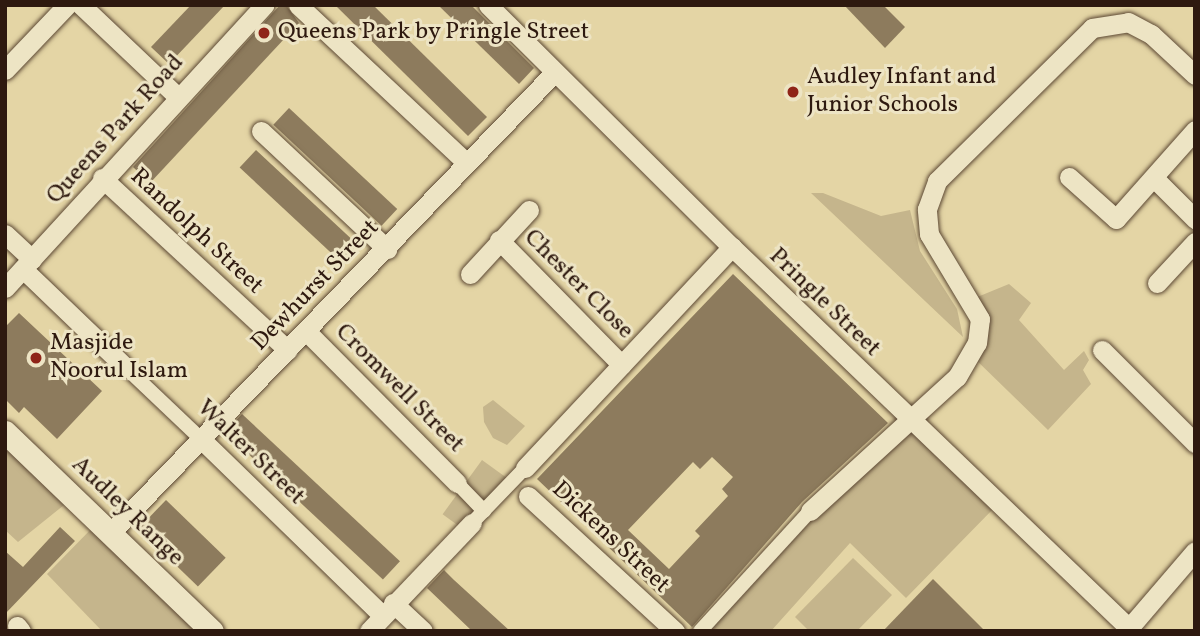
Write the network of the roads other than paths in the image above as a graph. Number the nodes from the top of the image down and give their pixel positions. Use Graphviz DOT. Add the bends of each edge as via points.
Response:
graph roads {
  1 [pos="67,5"];
  2 [pos="81,5"];
  3 [pos="264,5"];
  4 [pos="298,5"];
  5 [pos="488,5"];
  6 [pos="5,71"];
  7 [pos="554,72"];
  8 [pos="1195,75"];
  9 [pos="177,96"];
  10 [pos="1195,130"];
  11 [pos="261,131"];
  12 [pos="467,163"];
  13 [pos="102,177"];
  14 [pos="1069,177"];
  15 [pos="1155,179"];
  16 [pos="529,209"];
  17 [pos="1195,219"];
  18 [pos="5,233"];
  19 [pos="499,240"];
  20 [pos="1195,242"];
  21 [pos="732,247"];
  22 [pos="387,249"];
  23 [pos="28,264"];
  24 [pos="470,274"];
  25 [pos="1157,282"];
  26 [pos="5,288"];
  27 [pos="306,331"];
  28 [pos="288,350"];
  29 [pos="1102,350"];
  30 [pos="122,364"];
  31 [pos="622,365"];
  32 [pos="908,418"];
  33 [pos="5,432"];
  34 [pos="201,439"];
  35 [pos="1195,443"];
  36 [pos="519,475"];
  37 [pos="457,483"];
  38 [pos="528,496"];
  39 [pos="810,511"];
  40 [pos="478,517"];
  41 [pos="111,532"];
  42 [pos="1195,551"];
  43 [pos="387,609"];
  44 [pos="1130,629"];
  45 [pos="212,631"];
  46 [pos="369,631"];
  47 [pos="423,631"];
  48 [pos="675,631"];
  49 [pos="700,631"];
  1 -- 6 [label="street"];
  2 -- 9 [label="street"];
  3 -- 9 [label="street, Queens Park Road"];
  4 -- 12 [label="street"];
  5 -- 7 [label="street, Pringle Street"];
  7 -- 12 [label="street, Dewhurst Street"];
  7 -- 21 [label="street, Pringle Street"];
  8 -- 32 [label="street" via="1151,34 1128,22 1092,28 937,181 927,209 929,234 971,300 980,319 980,335 957,377"];
  9 -- 13 [label="street, Queens Park Road"];
  10 -- 15 [label="street"];
  11 -- 22 [label="street"];
  12 -- 22 [label="street, Dewhurst Street"];
  13 -- 23 [label="street, Queens Park Road"];
  13 -- 28 [label="street, Randolph Street"];
  14 -- 15 [label="street" via="1116,219"];
  15 -- 17 [label="street"];
  16 -- 19 [label="street, Chester Close"];
  18 -- 23 [label="street, Walter Street"];
  19 -- 24 [label="street, Chester Close"];
  19 -- 31 [label="street, Chester Close"];
  20 -- 25 [label="street"];
  21 -- 31 [label="street, Chester Close"];
  21 -- 32 [label="street, Pringle Street"];
  22 -- 27 [label="street, Dewhurst Street"];
  23 -- 26 [label="street, Queens Park Road"];
  23 -- 30 [label="street, Walter Street"];
  27 -- 28 [label="street, Dewhurst Street"];
  27 -- 37 [label="street, Cromwell Street"];
  28 -- 34 [label="street, Dewhurst Street"];
  29 -- 35 [label="street"];
  30 -- 34 [label="street, Walter Street"];
  31 -- 36 [label="street, Chester Close"];
  32 -- 39 [label="street"];
  32 -- 44 [label="street, Pringle Street"];
  33 -- 41 [label="street, Audley Range"];
  34 -- 41 [label="street, Dewhurst Street"];
  34 -- 43 [label="street, Walter Street"];
  36 -- 38 [label="street, Dickens Street"];
  36 -- 40 [label="street"];
  37 -- 40 [label="street"];
  38 -- 48 [label="street, Dickens Street"];
  39 -- 49 [label="street"];
  40 -- 43 [label="street"];
  41 -- 45 [label="street, Audley Range"];
  42 -- 44 [label="street"];
  43 -- 46 [label="street"];
  43 -- 47 [label="street, Walter Street"];
}
